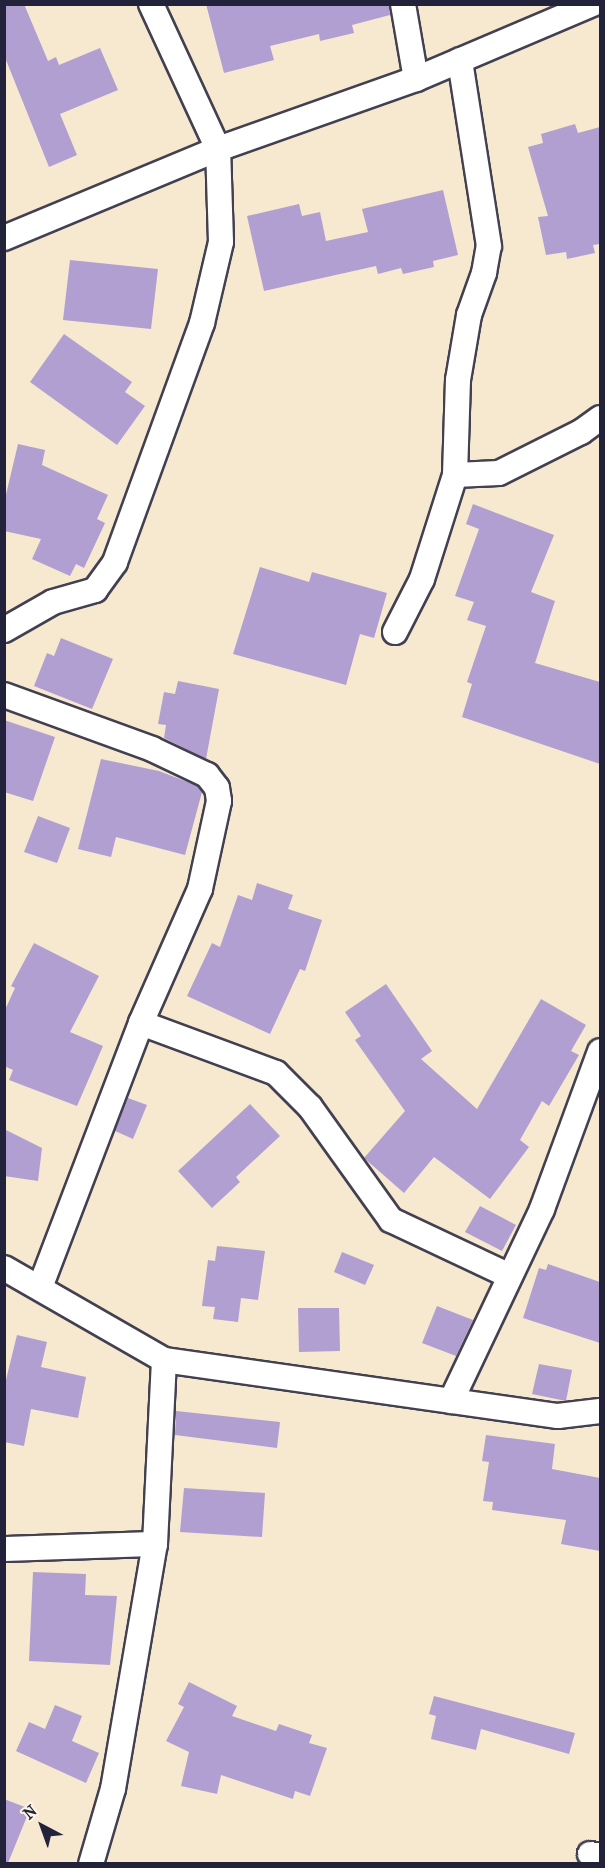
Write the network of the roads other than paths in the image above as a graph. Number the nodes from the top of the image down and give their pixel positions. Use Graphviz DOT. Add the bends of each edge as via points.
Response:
graph roads {
  1 [pos="151,4"];
  2 [pos="402,4"];
  3 [pos="594,4"];
  4 [pos="460,60"];
  5 [pos="416,79"];
  6 [pos="218,149"];
  7 [pos="4,238"];
  8 [pos="600,418"];
  9 [pos="455,475"];
  10 [pos="4,630"];
  11 [pos="395,632"];
  12 [pos="4,695"];
  13 [pos="141,1023"];
  14 [pos="599,1060"];
  15 [pos="4,1268"];
  16 [pos="508,1275"];
  17 [pos="40,1287"];
  18 [pos="164,1360"];
  19 [pos="451,1401"];
  20 [pos="600,1412"];
  21 [pos="155,1544"];
  22 [pos="4,1549"];
  23 [pos="91,1863"];
  1 -- 6 [label="street"];
  2 -- 5 [label="street"];
  3 -- 4 [label="street"];
  4 -- 5 [label="street"];
  4 -- 9 [label="street" via="489,246 469,315 458,380"];
  5 -- 6 [label="street"];
  6 -- 7 [label="street"];
  6 -- 10 [label="street" via="221,242 202,323 115,562 95,590 53,602"];
  8 -- 9 [label="street" via="499,473"];
  9 -- 11 [label="street" via="422,579"];
  12 -- 13 [label="street" via="152,749 207,775 217,788 219,801 200,889"];
  13 -- 16 [label="street" via="276,1073 310,1107 391,1220"];
  13 -- 17 [label="street"];
  14 -- 16 [label="street" via="543,1209"];
  15 -- 17 [label="street"];
  16 -- 19 [label="street"];
  17 -- 18 [label="street"];
  18 -- 19 [label="street"];
  18 -- 21 [label="street"];
  19 -- 20 [label="street" via="558,1416"];
  21 -- 22 [label="street"];
  21 -- 23 [label="street" via="113,1789"];
}
